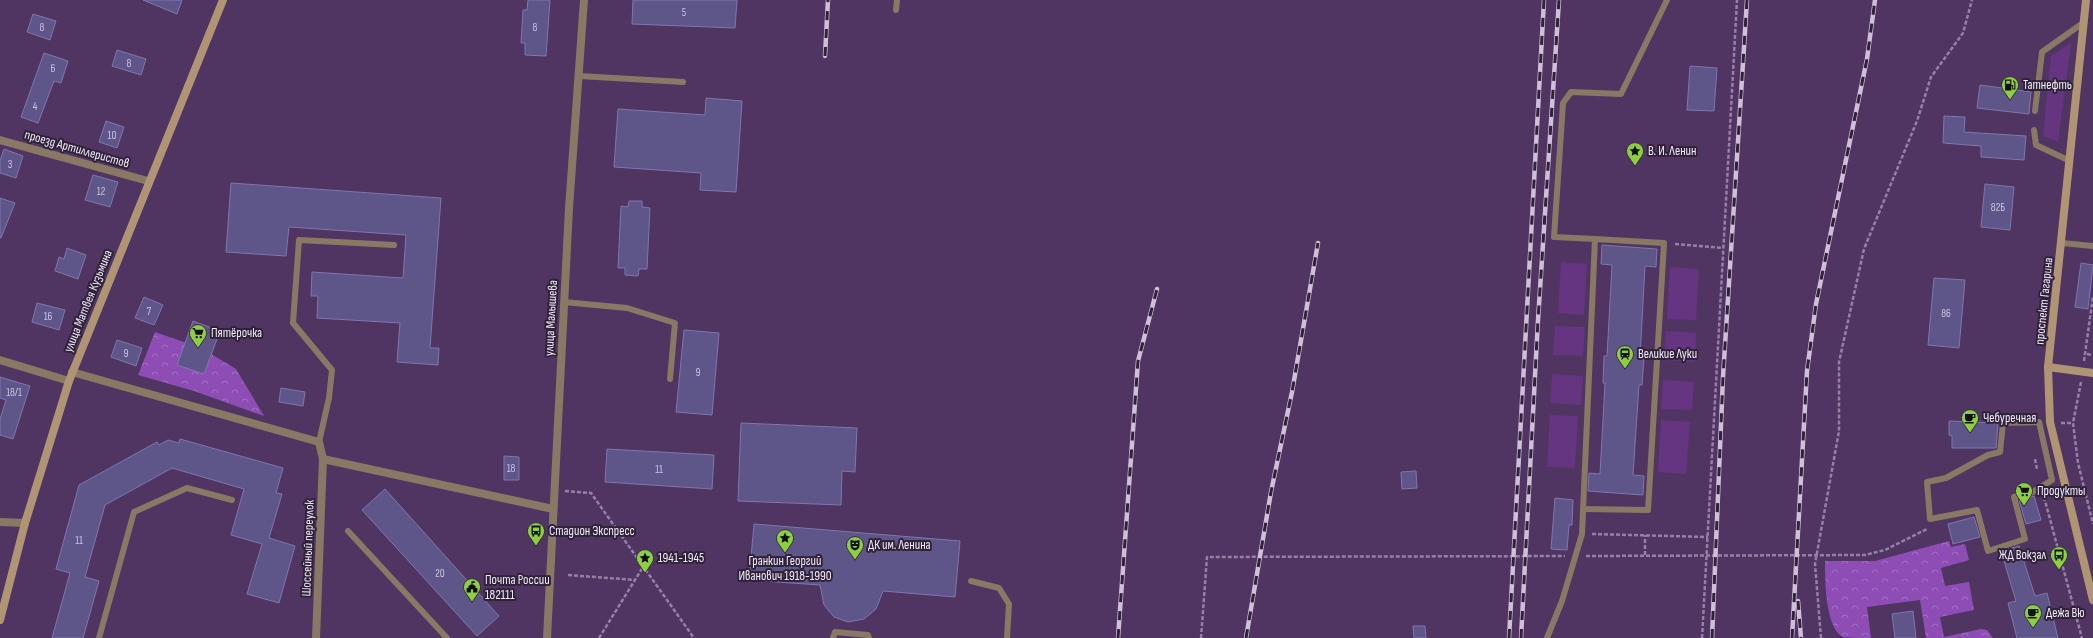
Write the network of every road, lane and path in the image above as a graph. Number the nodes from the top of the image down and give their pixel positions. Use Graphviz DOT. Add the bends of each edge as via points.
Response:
graph roads {
  1 [pos="223,0"];
  2 [pos="584,0"];
  3 [pos="897,0"];
  4 [pos="1667,0"];
  5 [pos="1737,0"];
  6 [pos="1972,0"];
  7 [pos="2086,0"];
  8 [pos="896,10"];
  9 [pos="2083,23"];
  10 [pos="579,76"];
  11 [pos="683,82"];
  12 [pos="2035,111"];
  13 [pos="2034,130"];
  14 [pos="0,140"];
  15 [pos="2068,160"];
  16 [pos="148,181"];
  17 [pos="1596,239"];
  18 [pos="2062,243"];
  19 [pos="1664,244"];
  20 [pos="394,245"];
  21 [pos="2093,246"];
  22 [pos="1723,248"];
  23 [pos="2093,296"];
  24 [pos="564,302"];
  25 [pos="2087,354"];
  26 [pos="2093,354"];
  27 [pos="0,360"];
  28 [pos="2048,367"];
  29 [pos="2081,371"];
  30 [pos="72,372"];
  31 [pos="2093,373"];
  32 [pos="670,379"];
  33 [pos="69,381"];
  34 [pos="2050,422"];
  35 [pos="2073,423"];
  36 [pos="319,442"];
  37 [pos="2035,455"];
  38 [pos="323,459"];
  39 [pos="2041,487"];
  40 [pos="554,490"];
  41 [pos="232,500"];
  42 [pos="1583,509"];
  43 [pos="554,510"];
  44 [pos="0,522"];
  45 [pos="25,523"];
  46 [pos="2093,524"];
  47 [pos="1934,525"];
  48 [pos="348,531"];
  49 [pos="1582,534"];
  50 [pos="1645,535"];
  51 [pos="1708,537"];
  52 [pos="1644,555"];
  53 [pos="1573,556"];
  54 [pos="1581,556"];
  55 [pos="643,567"];
  56 [pos="2090,572"];
  57 [pos="568,575"];
  58 [pos="635,580"];
  59 [pos="971,581"];
  60 [pos="2093,600"];
  61 [pos="0,620"];
  62 [pos="99,638"];
  63 [pos="316,638"];
  64 [pos="447,638"];
  65 [pos="547,638"];
  66 [pos="599,638"];
  67 [pos="694,638"];
  68 [pos="834,638"];
  69 [pos="869,638"];
  70 [pos="1007,638"];
  71 [pos="1201,638"];
  72 [pos="1547,638"];
  73 [pos="1702,638"];
  74 [pos="1821,638"];
  75 [pos="2082,638"];
  1 -- 16 [label="main road, улица Матвея Кузьмина"];
  2 -- 10 [label="street, улица Малышева"];
  3 -- 8 [label="lane"];
  4 -- 17 [label="lane" via="1621,94 1571,92 1563,103 1554,236"];
  5 -- 22 [label="path"];
  6 -- 74 [label="path" via="1963,33 1931,77 1864,250 1839,362 1839,431 1815,564"];
  7 -- 9 [label="main road, проспект Гагарина"];
  9 -- 12 [label="lane" via="2042,52"];
  9 -- 15 [label="main road, проспект Гагарина"];
  10 -- 11 [label="lane"];
  10 -- 24 [label="street, улица Малышева"];
  13 -- 15 [label="lane" via="2036,145"];
  14 -- 16 [label="street, проезд Артиллеристов"];
  15 -- 18 [label="main road, проспект Гагарина"];
  16 -- 30 [label="main road, улица Матвея Кузьмина"];
  17 -- 19 [label="lane"];
  17 -- 42 [label="lane"];
  18 -- 21 [label="lane"];
  18 -- 28 [label="main road, проспект Гагарина"];
  19 -- 22 [label="path"];
  19 -- 42 [label="lane" via="1648,510"];
  20 -- 36 [label="lane" via="299,240 293,323 332,370 329,398"];
  22 -- 51 [label="path"];
  23 -- 25 [label="path"];
  24 -- 32 [label="lane" via="627,308 675,323"];
  24 -- 40 [label="street, улица Малышева"];
  25 -- 26 [label="path"];
  25 -- 29 [label="path"];
  27 -- 33 [label="street"];
  28 -- 29 [label="main road"];
  28 -- 34 [label="main road, проспект Гагарина"];
  29 -- 31 [label="main road"];
  29 -- 35 [label="path"];
  30 -- 33 [label="main road, улица Матвея Кузьмина"];
  30 -- 36 [label="street"];
  33 -- 45 [label="main road, улица Матвея Кузьмина"];
  34 -- 35 [label="path"];
  34 -- 56 [label="main road, проспект Гагарина"];
  35 -- 46 [label="path" via="2078,463"];
  36 -- 38 [label="street, Шоссейный переулок"];
  37 -- 39 [label="path"];
  38 -- 43 [label="street"];
  38 -- 63 [label="street, Шоссейный переулок"];
  39 -- 39 [label="lane" via="2052,480 2039,422 2003,423 2000,452 1988,455 1946,478 1927,482 1930,520 1977,510 1988,551 2025,538 2014,497"];
  39 -- 75 [label="path"];
  40 -- 43 [label="street, улица Малышева"];
  40 -- 55 [label="path" via="591,493"];
  41 -- 62 [label="lane" via="187,488 134,512"];
  42 -- 49 [label="lane"];
  43 -- 65 [label="street, улица Малышева"];
  44 -- 45 [label="street"];
  45 -- 61 [label="main road, улица Матвея Кузьмина"];
  47 -- 52 [label="path" via="1885,550 1865,555"];
  48 -- 64 [label="lane"];
  49 -- 50 [label="path"];
  49 -- 72 [label="lane" via="1562,601"];
  50 -- 51 [label="path"];
  50 -- 52 [label="path"];
  51 -- 73 [label="path"];
  52 -- 54 [label="path"];
  53 -- 71 [label="path" via="1207,557"];
  55 -- 58 [label="path"];
  55 -- 67 [label="path"];
  56 -- 60 [label="main road, проспект Гагарина"];
  57 -- 58 [label="path"];
  58 -- 66 [label="path"];
  59 -- 70 [label="lane" via="999,588 1009,604"];
  68 -- 69 [label="lane" via="836,632 868,635"];
}
